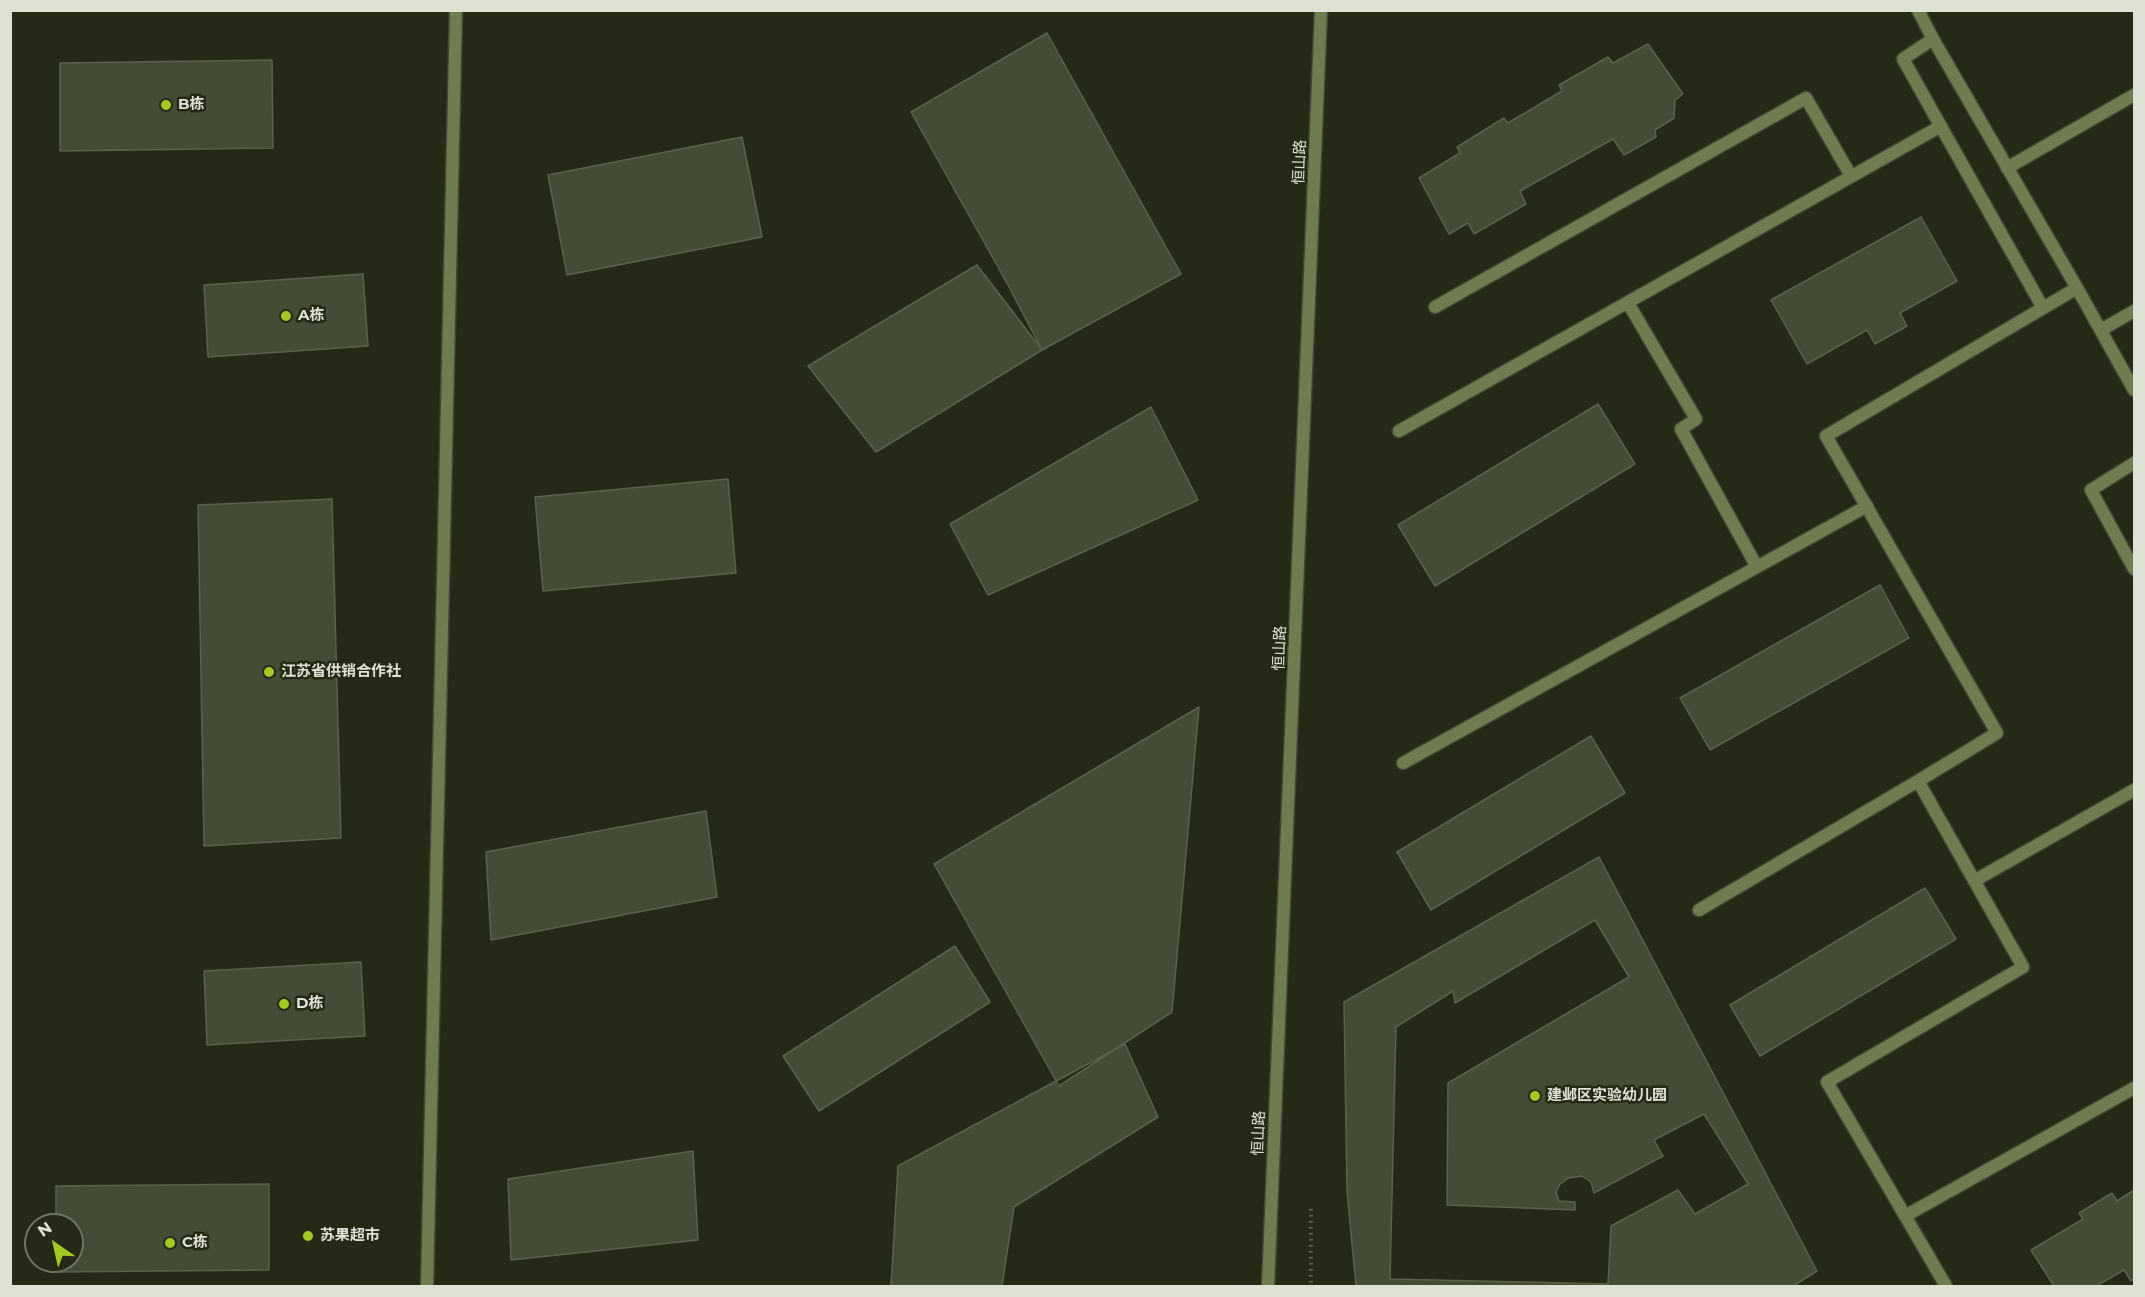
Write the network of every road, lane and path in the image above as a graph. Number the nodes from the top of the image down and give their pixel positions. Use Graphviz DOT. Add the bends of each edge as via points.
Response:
graph roads {
  1 [pos="456,10"];
  2 [pos="1321,10"];
  3 [pos="1918,10"];
  4 [pos="1933,39"];
  5 [pos="2134,96"];
  6 [pos="1941,126"];
  7 [pos="2007,168"];
  8 [pos="1851,176"];
  9 [pos="2077,288"];
  10 [pos="1628,303"];
  11 [pos="1435,307"];
  12 [pos="2043,308"];
  13 [pos="2134,311"];
  14 [pos="2100,330"];
  15 [pos="2134,390"];
  16 [pos="1399,431"];
  17 [pos="2134,463"];
  18 [pos="1867,506"];
  19 [pos="1757,567"];
  20 [pos="2134,569"];
  21 [pos="1403,764"];
  22 [pos="1918,781"];
  23 [pos="2134,789"];
  24 [pos="1974,881"];
  25 [pos="1699,910"];
  26 [pos="2134,1088"];
  27 [pos="1311,1209"];
  28 [pos="1905,1216"];
  29 [pos="427,1287"];
  30 [pos="1268,1287"];
  31 [pos="1311,1287"];
  32 [pos="1946,1287"];
  1 -- 29 [label="street"];
  2 -- 30 [label="street, 恒山路"];
  3 -- 4 [label="street"];
  4 -- 6 [label="street" via="1903,59"];
  4 -- 7 [label="street"];
  5 -- 7 [label="street"];
  6 -- 8 [label="street"];
  6 -- 12 [label="street"];
  7 -- 9 [label="street"];
  8 -- 10 [label="street"];
  8 -- 11 [label="street" via="1806,98"];
  9 -- 12 [label="street"];
  9 -- 14 [label="street"];
  10 -- 16 [label="street"];
  10 -- 19 [label="street" via="1696,419 1681,429"];
  12 -- 18 [label="street" via="1826,436"];
  13 -- 14 [label="street"];
  14 -- 15 [label="street"];
  17 -- 20 [label="street" via="2091,490"];
  18 -- 19 [label="street"];
  18 -- 22 [label="street" via="1997,733"];
  19 -- 21 [label="street"];
  22 -- 24 [label="street"];
  22 -- 25 [label="street"];
  23 -- 24 [label="street"];
  24 -- 28 [label="street" via="2023,967 1827,1082"];
  26 -- 28 [label="street"];
  27 -- 31 [label="path"];
  28 -- 32 [label="street"];
}
